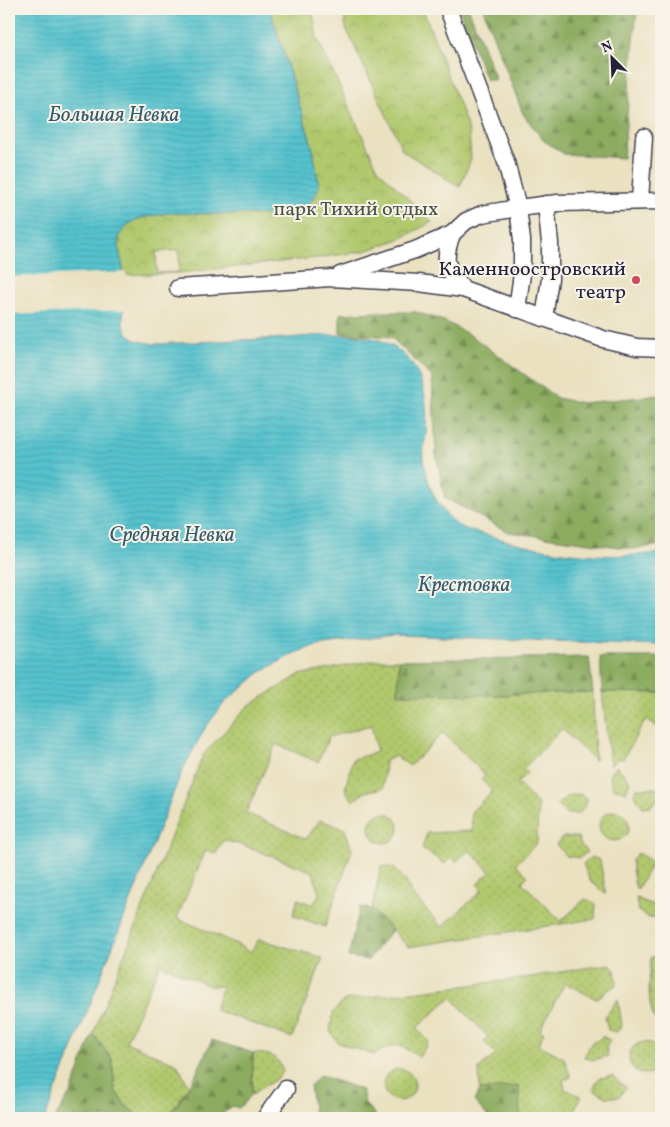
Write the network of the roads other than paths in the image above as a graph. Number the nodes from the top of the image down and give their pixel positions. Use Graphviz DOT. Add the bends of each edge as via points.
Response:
graph roads {
  1 [pos="448,9"];
  2 [pos="644,137"];
  3 [pos="640,200"];
  4 [pos="661,201"];
  5 [pos="546,204"];
  6 [pos="518,208"];
  7 [pos="452,234"];
  8 [pos="331,278"];
  9 [pos="178,288"];
  10 [pos="463,289"];
  11 [pos="517,309"];
  12 [pos="544,318"];
  13 [pos="661,348"];
  14 [pos="286,1088"];
  15 [pos="265,1118"];
  1 -- 6 [label="street" via="506,162"];
  2 -- 3 [label="street"];
  3 -- 4 [label="street"];
  3 -- 5 [label="street"];
  5 -- 6 [label="street"];
  5 -- 12 [label="street" via="550,279"];
  6 -- 7 [label="street" via="482,214"];
  6 -- 11 [label="street" via="522,274"];
  7 -- 8 [label="street"];
  7 -- 10 [label="street" via="446,264"];
  8 -- 9 [label="street"];
  8 -- 10 [label="street"];
  10 -- 11 [label="street"];
  11 -- 12 [label="street"];
  12 -- 13 [label="street" via="603,339"];
  14 -- 15 [label="street"];
}
